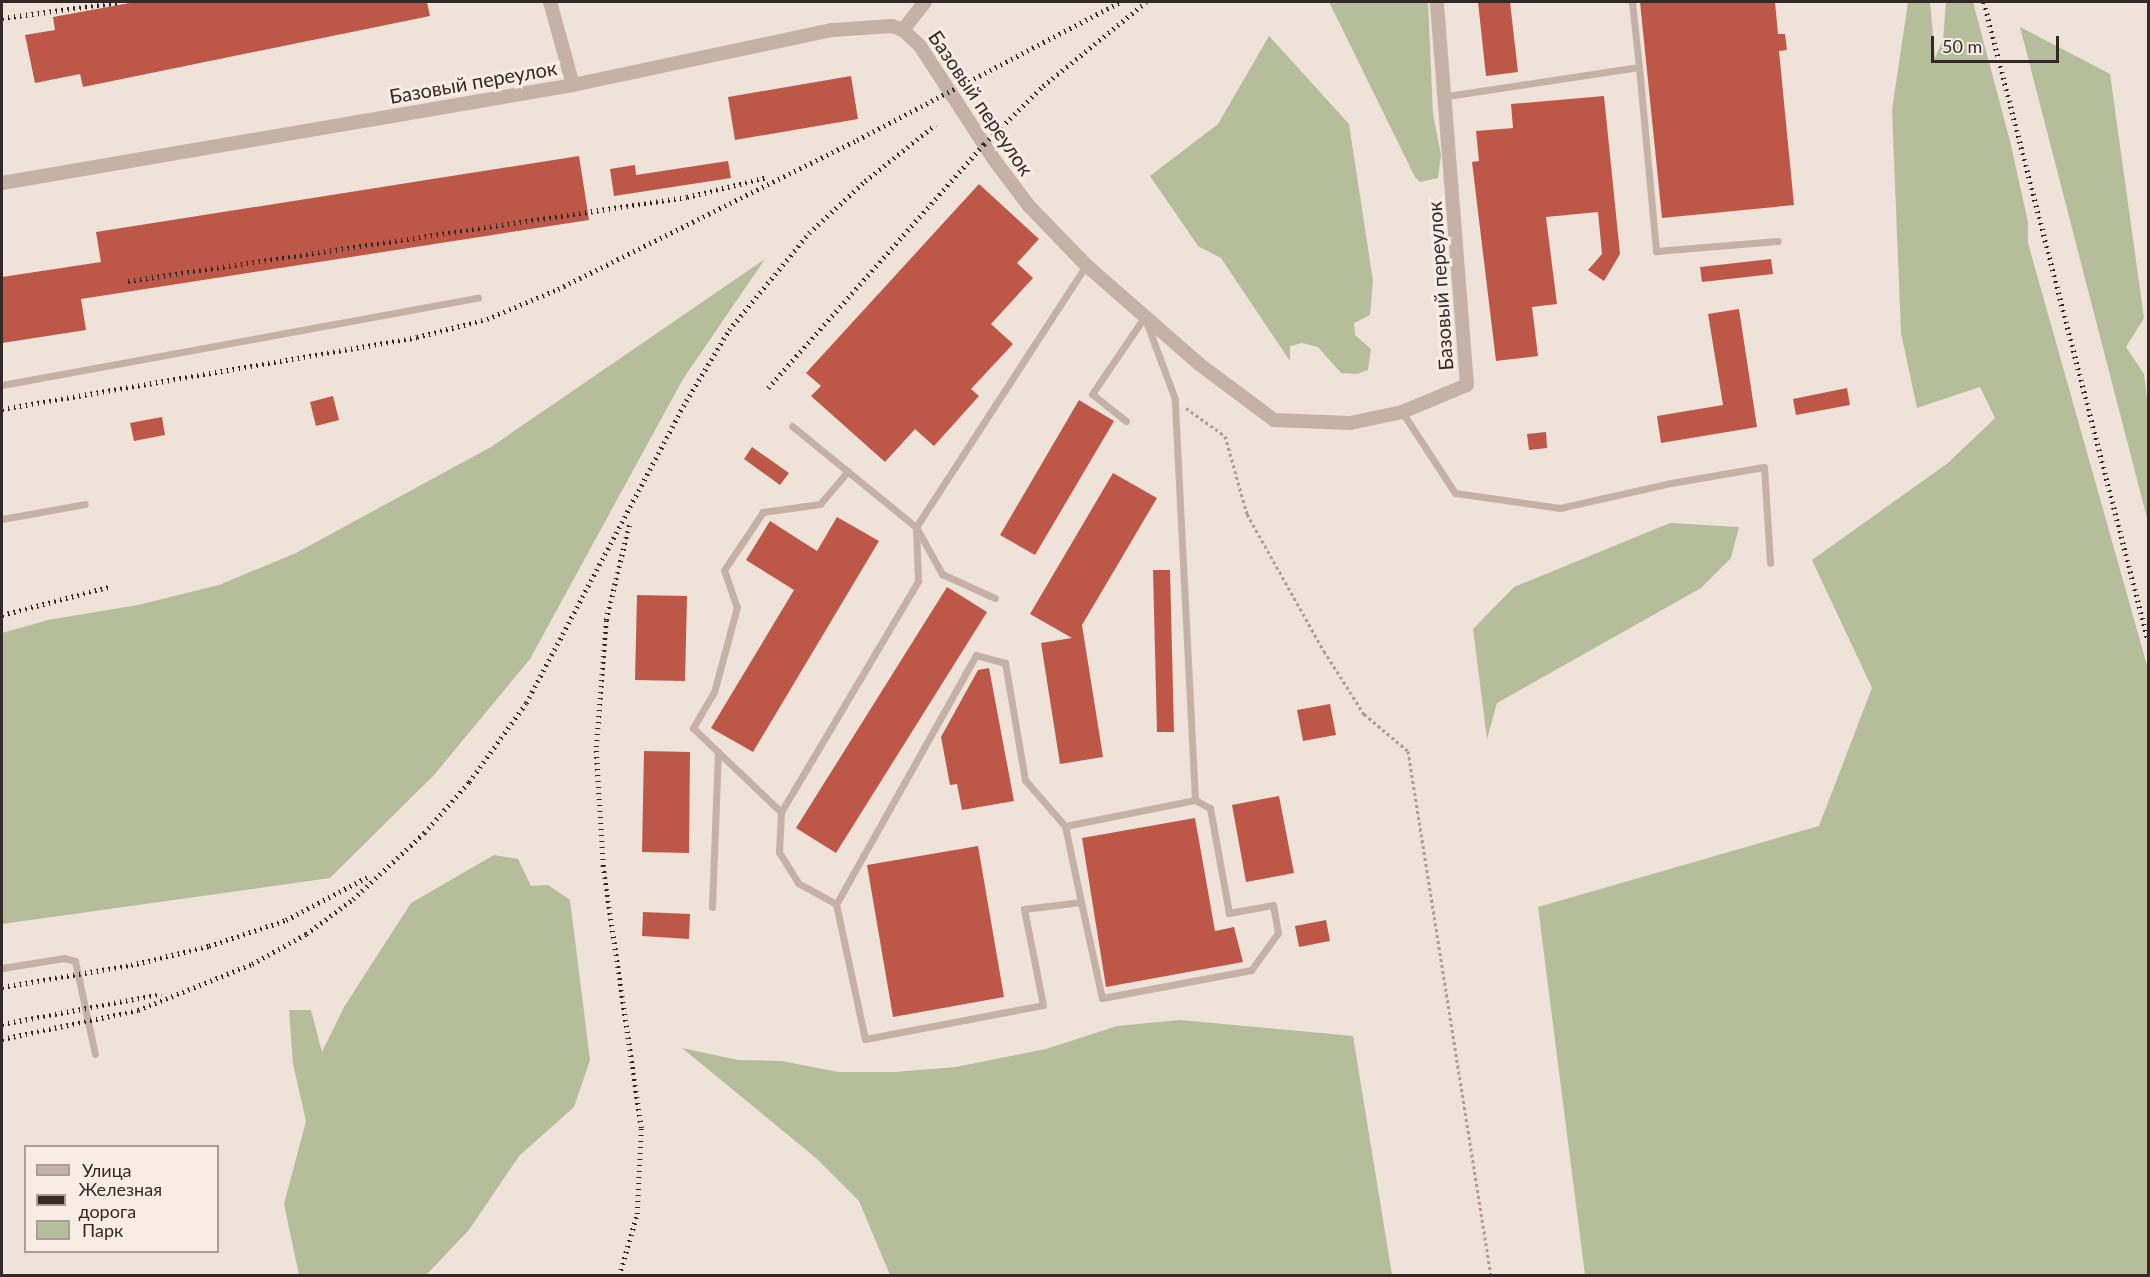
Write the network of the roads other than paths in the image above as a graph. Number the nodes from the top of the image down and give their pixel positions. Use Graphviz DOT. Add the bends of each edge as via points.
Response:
graph roads {
  1 [pos="550,2"];
  2 [pos="925,2"];
  3 [pos="1437,2"];
  4 [pos="1632,2"];
  5 [pos="903,30"];
  6 [pos="1638,67"];
  7 [pos="573,85"];
  8 [pos="1447,96"];
  9 [pos="2,183"];
  10 [pos="1778,241"];
  11 [pos="1086,265"];
  12 [pos="478,298"];
  13 [pos="1145,316"];
  14 [pos="2,385"];
  15 [pos="1402,412"];
  16 [pos="1126,421"];
  17 [pos="792,426"];
  18 [pos="848,471"];
  19 [pos="85,504"];
  20 [pos="2,519"];
  21 [pos="916,527"];
  22 [pos="1770,563"];
  23 [pos="995,598"];
  24 [pos="718,752"];
  25 [pos="1195,800"];
  26 [pos="781,812"];
  27 [pos="1065,826"];
  28 [pos="1081,902"];
  29 [pos="836,904"];
  30 [pos="712,907"];
  31 [pos="2,968"];
  32 [pos="95,1054"];
  1 -- 7 [label="street"];
  2 -- 5 [label="street"];
  3 -- 8 [label="street, Базовый переулок"];
  4 -- 6 [label="lane"];
  5 -- 7 [label="street, Базовый переулок" via="874,26 832,30"];
  5 -- 11 [label="street, Базовый переулок" via="920,46 1012,184"];
  6 -- 8 [label="lane"];
  6 -- 10 [label="lane" via="1656,251"];
  7 -- 9 [label="street, Базовый переулок"];
  8 -- 15 [label="street, Базовый переулок" via="1467,385"];
  11 -- 13 [label="street, Базовый переулок"];
  11 -- 21 [label="lane"];
  12 -- 14 [label="lane"];
  13 -- 15 [label="street, Базовый переулок" via="1199,364 1275,420 1350,423"];
  13 -- 16 [label="lane" via="1092,394"];
  13 -- 25 [label="lane" via="1175,399"];
  15 -- 22 [label="lane" via="1455,493 1560,508 1764,467"];
  17 -- 18 [label="lane"];
  18 -- 21 [label="lane"];
  18 -- 24 [label="lane" via="820,504 763,512 724,570 737,607 714,692 693,728"];
  19 -- 20 [label="lane"];
  21 -- 23 [label="lane" via="942,574"];
  21 -- 26 [label="lane" via="918,581"];
  24 -- 26 [label="lane"];
  24 -- 30 [label="lane"];
  25 -- 27 [label="lane"];
  25 -- 28 [label="lane" via="1209,808 1229,913 1273,905 1278,933 1251,970 1102,998"];
  26 -- 29 [label="lane" via="779,852 798,883"];
  27 -- 28 [label="lane"];
  27 -- 29 [label="lane" via="1025,780 1005,663 976,656"];
  28 -- 29 [label="lane" via="1024,909 1043,1005 865,1039"];
  31 -- 32 [label="lane" via="64,958 75,961"];
}
